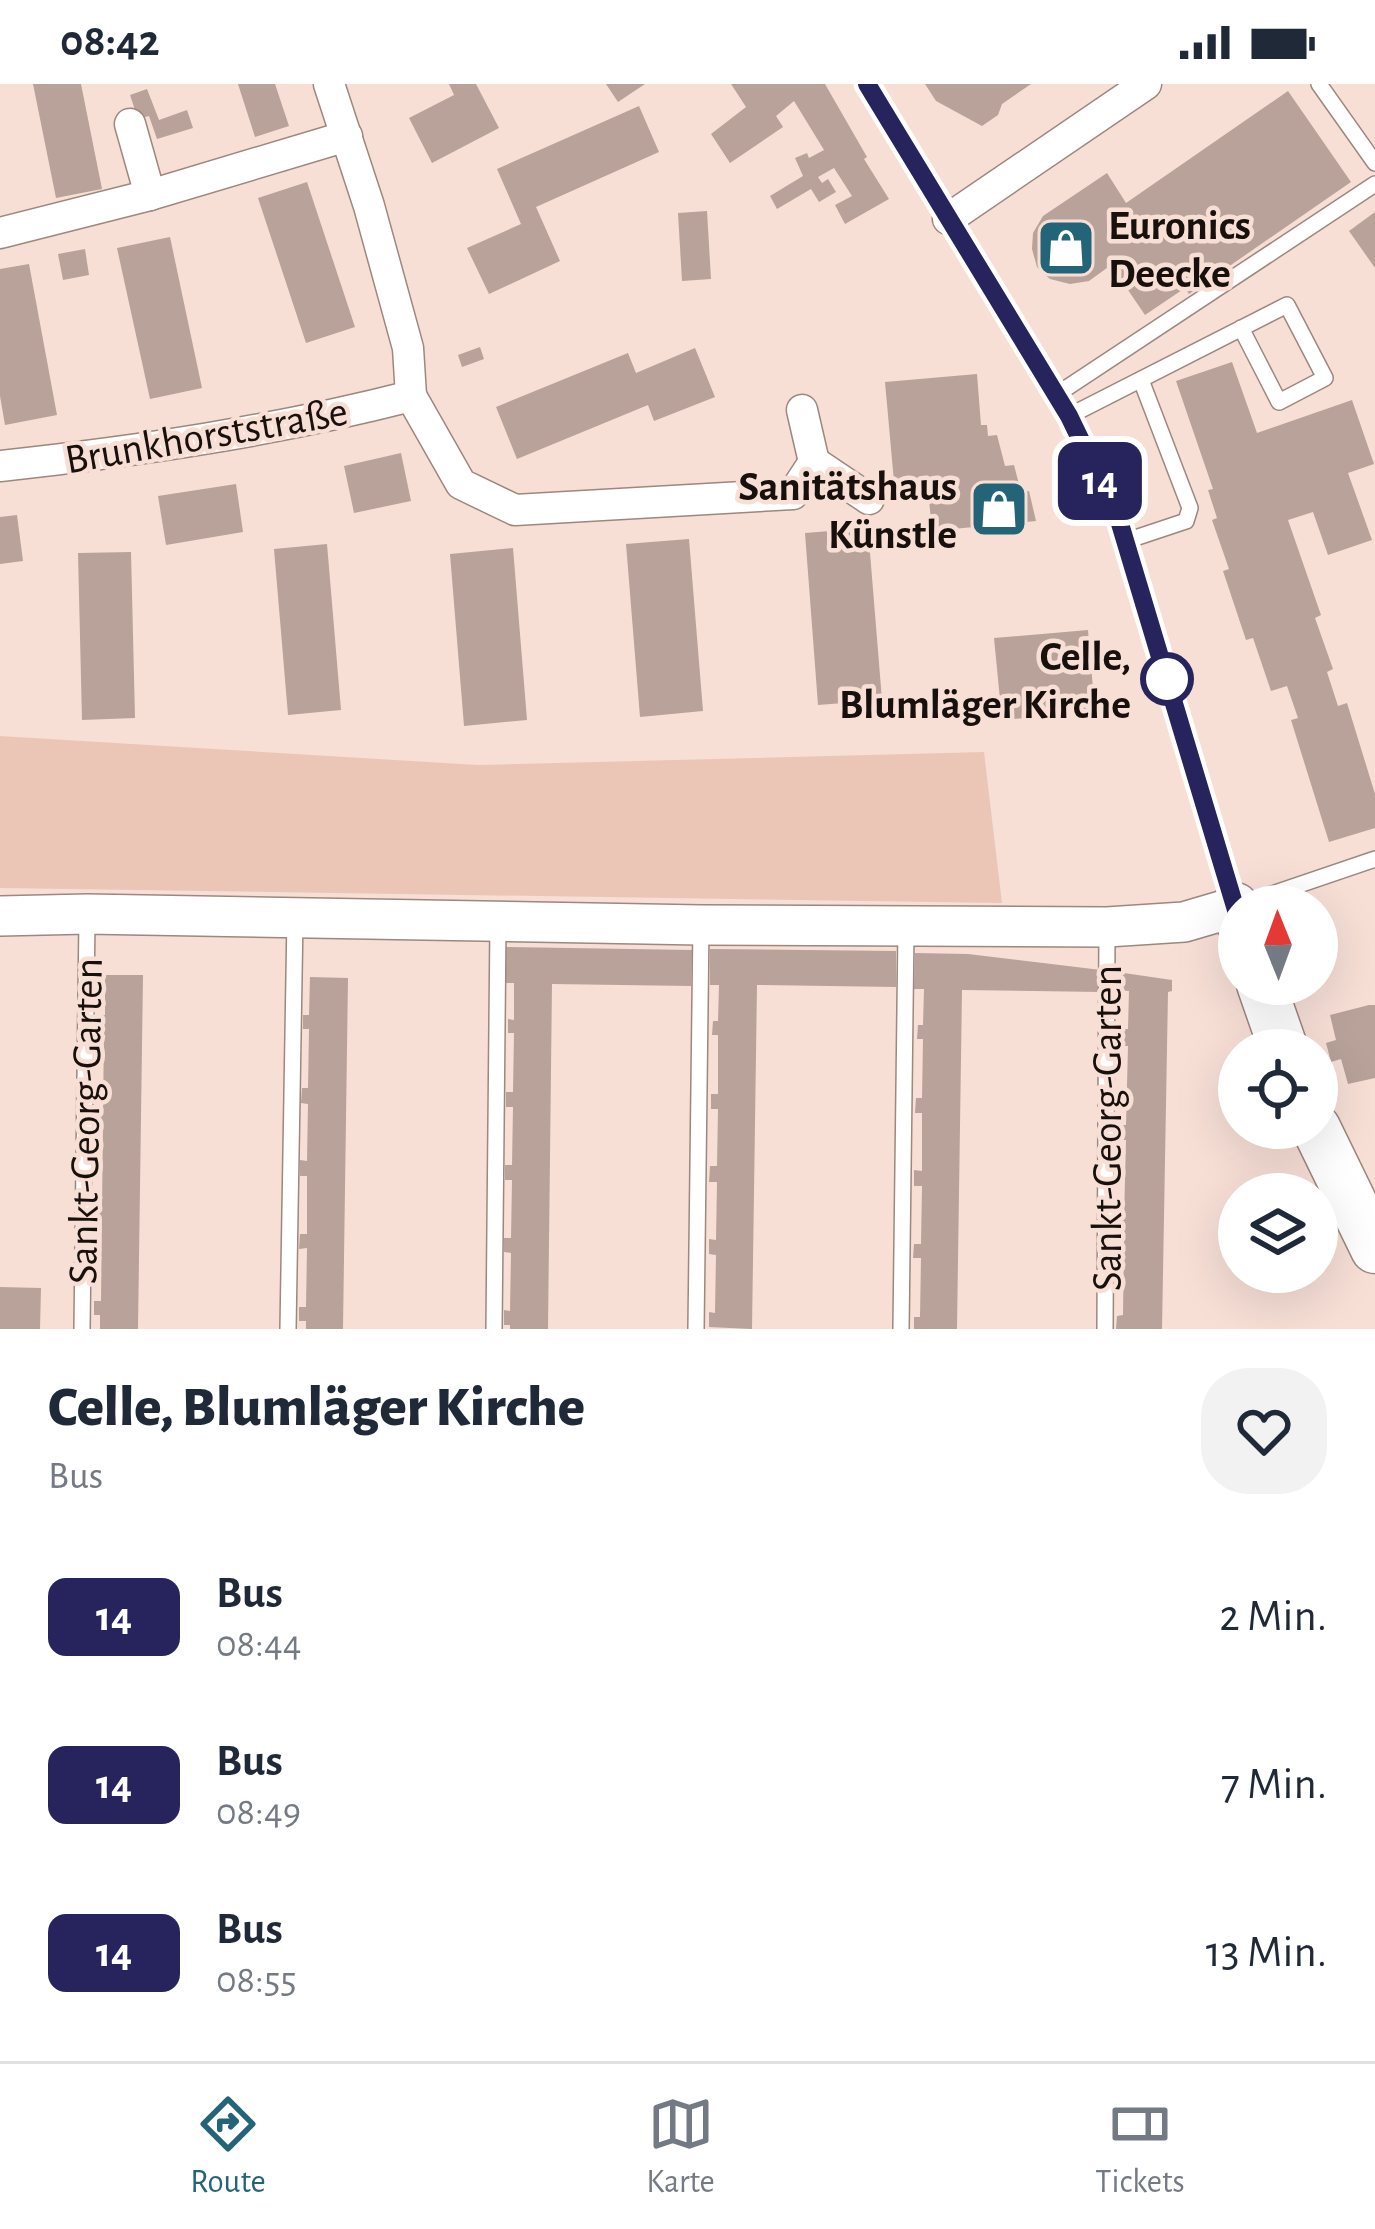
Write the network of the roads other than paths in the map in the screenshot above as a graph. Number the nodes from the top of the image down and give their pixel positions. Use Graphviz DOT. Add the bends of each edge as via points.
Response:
graph roads {
  1 [pos="329,84"];
  2 [pos="1146,84"];
  3 [pos="1319,84"];
  4 [pos="130,124"];
  5 [pos="347,136"];
  6 [pos="1375,164"];
  7 [pos="1375,184"];
  8 [pos="150,195"];
  9 [pos="948,219"];
  10 [pos="0,233"];
  11 [pos="1241,328"];
  12 [pos="1141,380"];
  13 [pos="1056,394"];
  14 [pos="411,396"];
  15 [pos="802,410"];
  16 [pos="1069,416"];
  17 [pos="814,462"];
  18 [pos="0,466"];
  19 [pos="869,499"];
  20 [pos="1126,541"];
  21 [pos="1375,859"];
  22 [pos="1310,885"];
  23 [pos="87,914"];
  24 [pos="0,916"];
  25 [pos="1218,917"];
  26 [pos="296,918"];
  27 [pos="498,921"];
  28 [pos="701,925"];
  29 [pos="906,926"];
  30 [pos="1107,927"];
  31 [pos="1326,1149"];
  32 [pos="1375,1249"];
  33 [pos="82,1329"];
  34 [pos="288,1329"];
  35 [pos="494,1329"];
  36 [pos="696,1329"];
  37 [pos="901,1329"];
  38 [pos="1105,1329"];
  1 -- 5 [label="street"];
  2 -- 9 [label="street"];
  3 -- 6 [label="lane"];
  4 -- 8 [label="street"];
  5 -- 8 [label="street"];
  5 -- 14 [label="street" via="408,348"];
  7 -- 13 [label="lane"];
  8 -- 10 [label="street"];
  11 -- 11 [label="lane" via="1287,305 1325,379 1279,402"];
  11 -- 12 [label="lane"];
  12 -- 16 [label="lane"];
  12 -- 20 [label="lane" via="1190,508 1186,521"];
  14 -- 17 [label="street" via="461,484 515,510 793,494"];
  14 -- 18 [label="street, Brunkhorststraße" via="135,452"];
  15 -- 17 [label="street"];
  17 -- 19 [label="street"];
  21 -- 22 [label="lane"];
  23 -- 24 [label="street, Sankt-Georg-Garten"];
  23 -- 26 [label="street, Sankt-Georg-Garten"];
  23 -- 33 [label="lane, Sankt-Georg-Garten"];
  25 -- 30 [label="street, Sankt-Georg-Garten"];
  26 -- 27 [label="street, Sankt-Georg-Garten"];
  26 -- 34 [label="lane"];
  27 -- 28 [label="street, Sankt-Georg-Garten"];
  27 -- 35 [label="lane"];
  28 -- 29 [label="street, Sankt-Georg-Garten"];
  28 -- 36 [label="lane"];
  29 -- 30 [label="street, Sankt-Georg-Garten"];
  29 -- 37 [label="lane"];
  30 -- 38 [label="lane, Sankt-Georg-Garten"];
  31 -- 32 [label="main road"];
}
